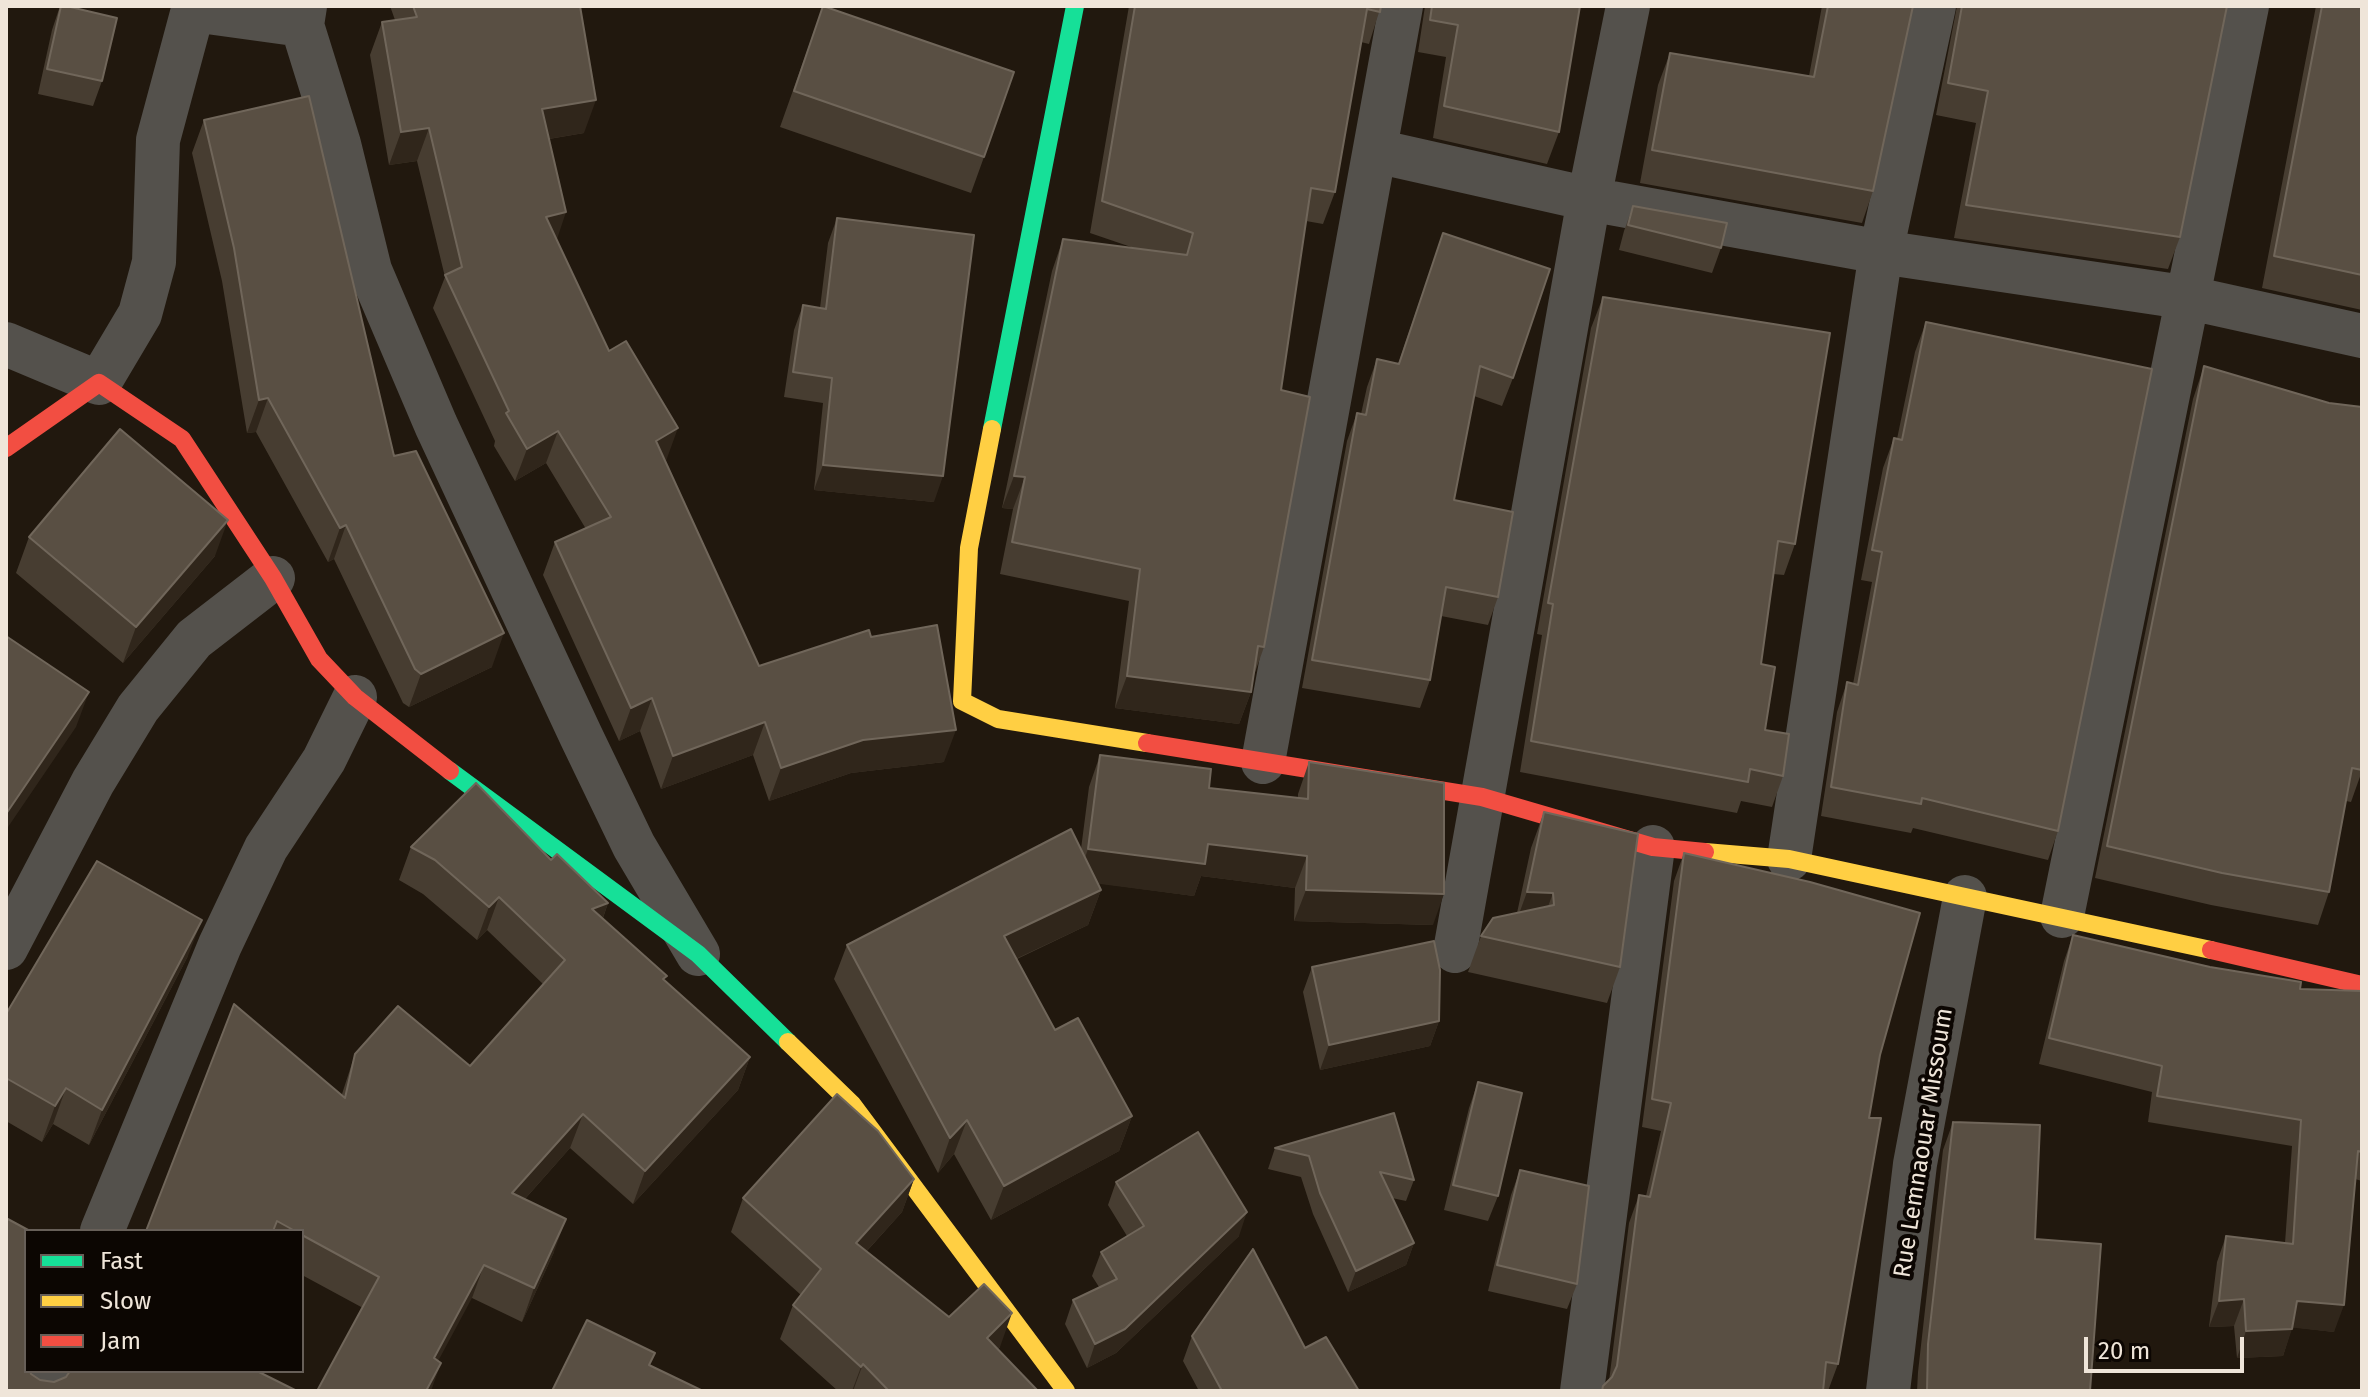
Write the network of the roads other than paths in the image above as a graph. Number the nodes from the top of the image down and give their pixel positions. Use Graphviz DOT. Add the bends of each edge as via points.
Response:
graph roads {
  1 [pos="1075,6"];
  2 [pos="1401,6"];
  3 [pos="1628,6"];
  4 [pos="1934,6"];
  5 [pos="2247,6"];
  6 [pos="194,8"];
  7 [pos="303,15"];
  8 [pos="1376,151"];
  9 [pos="1589,199"];
  10 [pos="1881,252"];
  11 [pos="2190,298"];
  12 [pos="2362,336"];
  13 [pos="6,344"];
  14 [pos="99,383"];
  15 [pos="6,448"];
  16 [pos="273,578"];
  17 [pos="355,697"];
  18 [pos="1263,762"];
  19 [pos="1482,797"];
  20 [pos="1653,847"];
  21 [pos="1789,859"];
  22 [pos="1965,897"];
  23 [pos="2062,916"];
  24 [pos="6,948"];
  25 [pos="1455,951"];
  26 [pos="698,954"];
  27 [pos="2362,985"];
  28 [pos="103,1229"];
  29 [pos="1066,1391"];
  30 [pos="1582,1391"];
  31 [pos="1888,1391"];
  1 -- 18 [label="street" via="969,548 962,701 998,719"];
  2 -- 8 [label="street"];
  3 -- 9 [label="street"];
  4 -- 10 [label="street"];
  5 -- 11 [label="street"];
  6 -- 7 [label="street"];
  6 -- 14 [label="street" via="158,140 154,262 140,314"];
  7 -- 26 [label="street" via="370,270 436,425 634,846"];
  8 -- 9 [label="street"];
  8 -- 18 [label="street"];
  9 -- 10 [label="street"];
  9 -- 19 [label="street"];
  10 -- 11 [label="street"];
  10 -- 21 [label="street"];
  11 -- 12 [label="street"];
  11 -- 23 [label="street"];
  13 -- 14 [label="street"];
  14 -- 15 [label="street"];
  14 -- 16 [label="street" via="182,439"];
  16 -- 17 [label="street" via="319,659"];
  16 -- 24 [label="street" via="194,639 138,708"];
  17 -- 26 [label="street" via="531,834"];
  17 -- 28 [label="street" via="324,760 266,848 220,945"];
  18 -- 19 [label="street"];
  19 -- 20 [label="street"];
  19 -- 25 [label="street"];
  20 -- 21 [label="street"];
  20 -- 30 [label="street"];
  21 -- 22 [label="street"];
  22 -- 23 [label="street"];
  22 -- 31 [label="street, Rue Lemnaouar Missoum" via="1915,1164"];
  23 -- 27 [label="street"];
  26 -- 29 [label="street" via="852,1104"];
}
